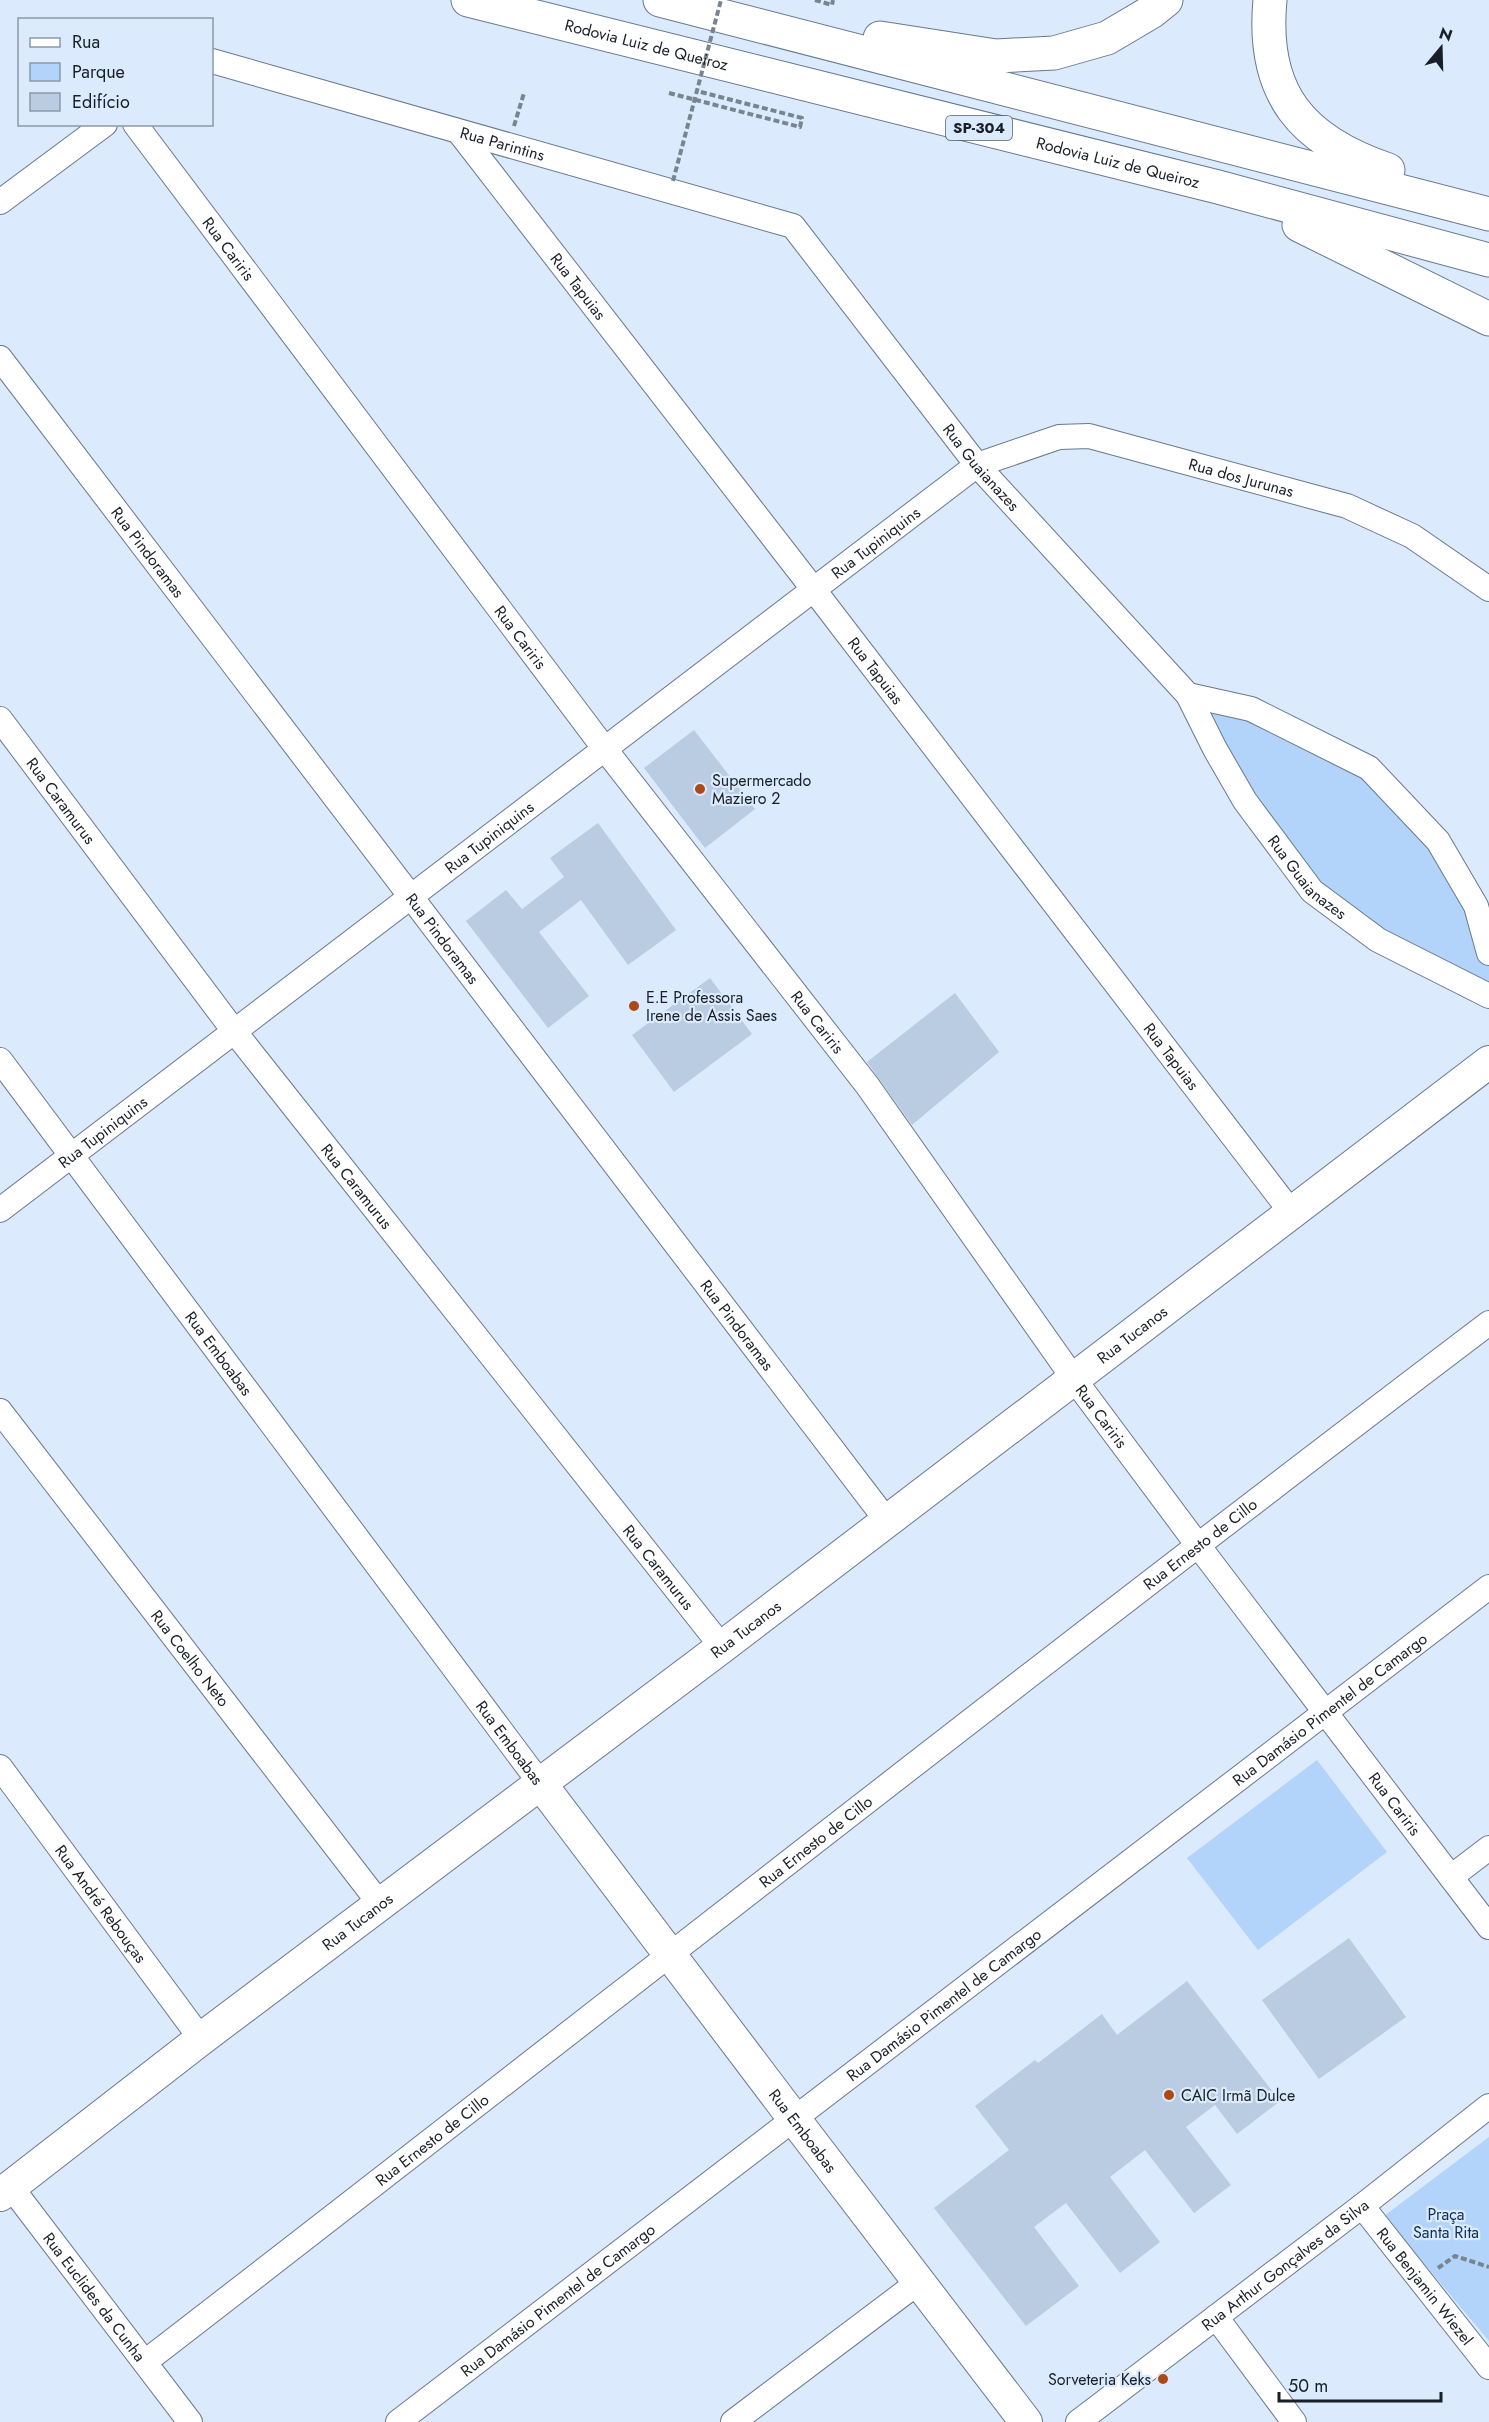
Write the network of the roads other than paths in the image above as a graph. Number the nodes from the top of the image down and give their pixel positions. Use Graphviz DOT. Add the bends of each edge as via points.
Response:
graph roads {
  1 [pos="468,0"];
  2 [pos="660,0"];
  3 [pos="1166,0"];
  4 [pos="1270,0"];
  5 [pos="709,5"];
  6 [pos="213,61"];
  7 [pos="102,126"];
  8 [pos="137,126"];
  9 [pos="459,132"];
  10 [pos="1218,188"];
  11 [pos="0,202"];
  12 [pos="1489,204"];
  13 [pos="1489,214"];
  14 [pos="794,226"];
  15 [pos="1489,260"];
  16 [pos="1489,319"];
  17 [pos="0,358"];
  18 [pos="977,465"];
  19 [pos="1489,589"];
  20 [pos="814,590"];
  21 [pos="1188,695"];
  22 [pos="0,719"];
  23 [pos="604,748"];
  24 [pos="411,896"];
  25 [pos="1489,953"];
  26 [pos="1489,996"];
  27 [pos="234,1031"];
  28 [pos="0,1060"];
  29 [pos="1489,1062"];
  30 [pos="71,1155"];
  31 [pos="0,1210"];
  32 [pos="1291,1212"];
  33 [pos="1489,1323"];
  34 [pos="1074,1379"];
  35 [pos="0,1411"];
  36 [pos="887,1521"];
  37 [pos="1197,1544"];
  38 [pos="1489,1587"];
  39 [pos="722,1647"];
  40 [pos="1325,1712"];
  41 [pos="0,1767"];
  42 [pos="540,1783"];
  43 [pos="1489,1848"];
  44 [pos="1451,1877"];
  45 [pos="380,1904"];
  46 [pos="1489,1927"];
  47 [pos="671,1956"];
  48 [pos="201,2039"];
  49 [pos="1489,2106"];
  50 [pos="795,2120"];
  51 [pos="4,2185"];
  52 [pos="1362,2206"];
  53 [pos="920,2281"];
  54 [pos="1216,2317"];
  55 [pos="145,2362"];
  56 [pos="1489,2367"];
  57 [pos="190,2422"];
  58 [pos="398,2422"];
  59 [pos="733,2422"];
  60 [pos="1026,2422"];
  61 [pos="1078,2422"];
  62 [pos="1294,2422"];
  1 -- 10 [label="highway, Rodovia Luiz de Queiroz / SP-304"];
  2 -- 5 [label="highway, SP-304"];
  3 -- 5 [label="highway" via="1107,38 1054,53 996,56"];
  4 -- 12 [label="highway" via="1267,28 1272,65 1289,104 1322,140 1358,160"];
  5 -- 13 [label="highway, SP-304"];
  6 -- 9 [label="street, Rua Parintins"];
  7 -- 11 [label="street"];
  8 -- 23 [label="street, Rua Cariris"];
  9 -- 14 [label="street, Rua Parintins"];
  9 -- 20 [label="street, Rua Tapuias"];
  10 -- 15 [label="highway, Rodovia Luiz de Queiroz / SP-304"];
  10 -- 16 [label="highway"];
  14 -- 18 [label="street, Rua Guaianazes"];
  17 -- 24 [label="street, Rua Pindoramas"];
  18 -- 19 [label="street, Rua dos Jurunas" via="1059,437 1089,436 1347,506 1412,536"];
  18 -- 20 [label="street, Rua Tupiniquins"];
  18 -- 21 [label="street, Rua Guaianazes"];
  20 -- 23 [label="street, Rua Tupiniquins"];
  20 -- 32 [label="street, Rua Tapuias"];
  21 -- 25 [label="street" via="1251,709 1369,768 1438,841 1476,906"];
  21 -- 26 [label="street, Rua Guaianazes" via="1245,801 1312,891 1378,940"];
  22 -- 27 [label="street, Rua Caramurus"];
  23 -- 24 [label="street, Rua Tupiniquins"];
  23 -- 34 [label="street, Rua Cariris" via="867,1085"];
  24 -- 27 [label="street, Rua Tupiniquins"];
  24 -- 36 [label="street, Rua Pindoramas"];
  27 -- 30 [label="street, Rua Tupiniquins"];
  27 -- 39 [label="street, Rua Caramurus"];
  28 -- 30 [label="street, Rua Emboabas"];
  29 -- 32 [label="street, Rua Tucanos"];
  30 -- 31 [label="street, Rua Tupiniquins"];
  30 -- 42 [label="street, Rua Emboabas"];
  32 -- 34 [label="street, Rua Tucanos"];
  33 -- 37 [label="street, Rua Ernesto de Cillo"];
  34 -- 36 [label="street, Rua Tucanos"];
  34 -- 37 [label="street, Rua Cariris"];
  35 -- 45 [label="street, Rua Coelho Neto"];
  36 -- 39 [label="street, Rua Tucanos"];
  37 -- 40 [label="street, Rua Cariris"];
  37 -- 47 [label="street, Rua Ernesto de Cillo"];
  38 -- 40 [label="street, Rua Damásio Pimentel de Camargo"];
  39 -- 42 [label="street, Rua Tucanos"];
  40 -- 44 [label="street, Rua Cariris"];
  40 -- 50 [label="street, Rua Damásio Pimentel de Camargo"];
  41 -- 48 [label="street, Rua André Rebouças"];
  42 -- 45 [label="street, Rua Tucanos"];
  42 -- 47 [label="street, Rua Emboabas"];
  43 -- 44 [label="street"];
  44 -- 46 [label="street, Rua Cariris"];
  45 -- 48 [label="street, Rua Tucanos"];
  47 -- 50 [label="street, Rua Emboabas"];
  47 -- 55 [label="street, Rua Ernesto de Cillo"];
  48 -- 51 [label="street, Rua Tucanos"];
  49 -- 52 [label="street, Rua Arthur Gonçalves da Silva"];
  50 -- 53 [label="street, Rua Emboabas"];
  50 -- 58 [label="street, Rua Damásio Pimentel de Camargo"];
  51 -- 55 [label="street, Rua Euclides da Cunha"];
  52 -- 54 [label="street, Rua Arthur Gonçalves da Silva"];
  52 -- 56 [label="street, Rua Benjamin Wiezel"];
  53 -- 59 [label="street"];
  53 -- 60 [label="street, Rua Emboabas"];
  54 -- 61 [label="street, Rua Arthur Gonçalves da Silva"];
  54 -- 62 [label="street"];
  55 -- 57 [label="street, Rua Euclides da Cunha"];
}
